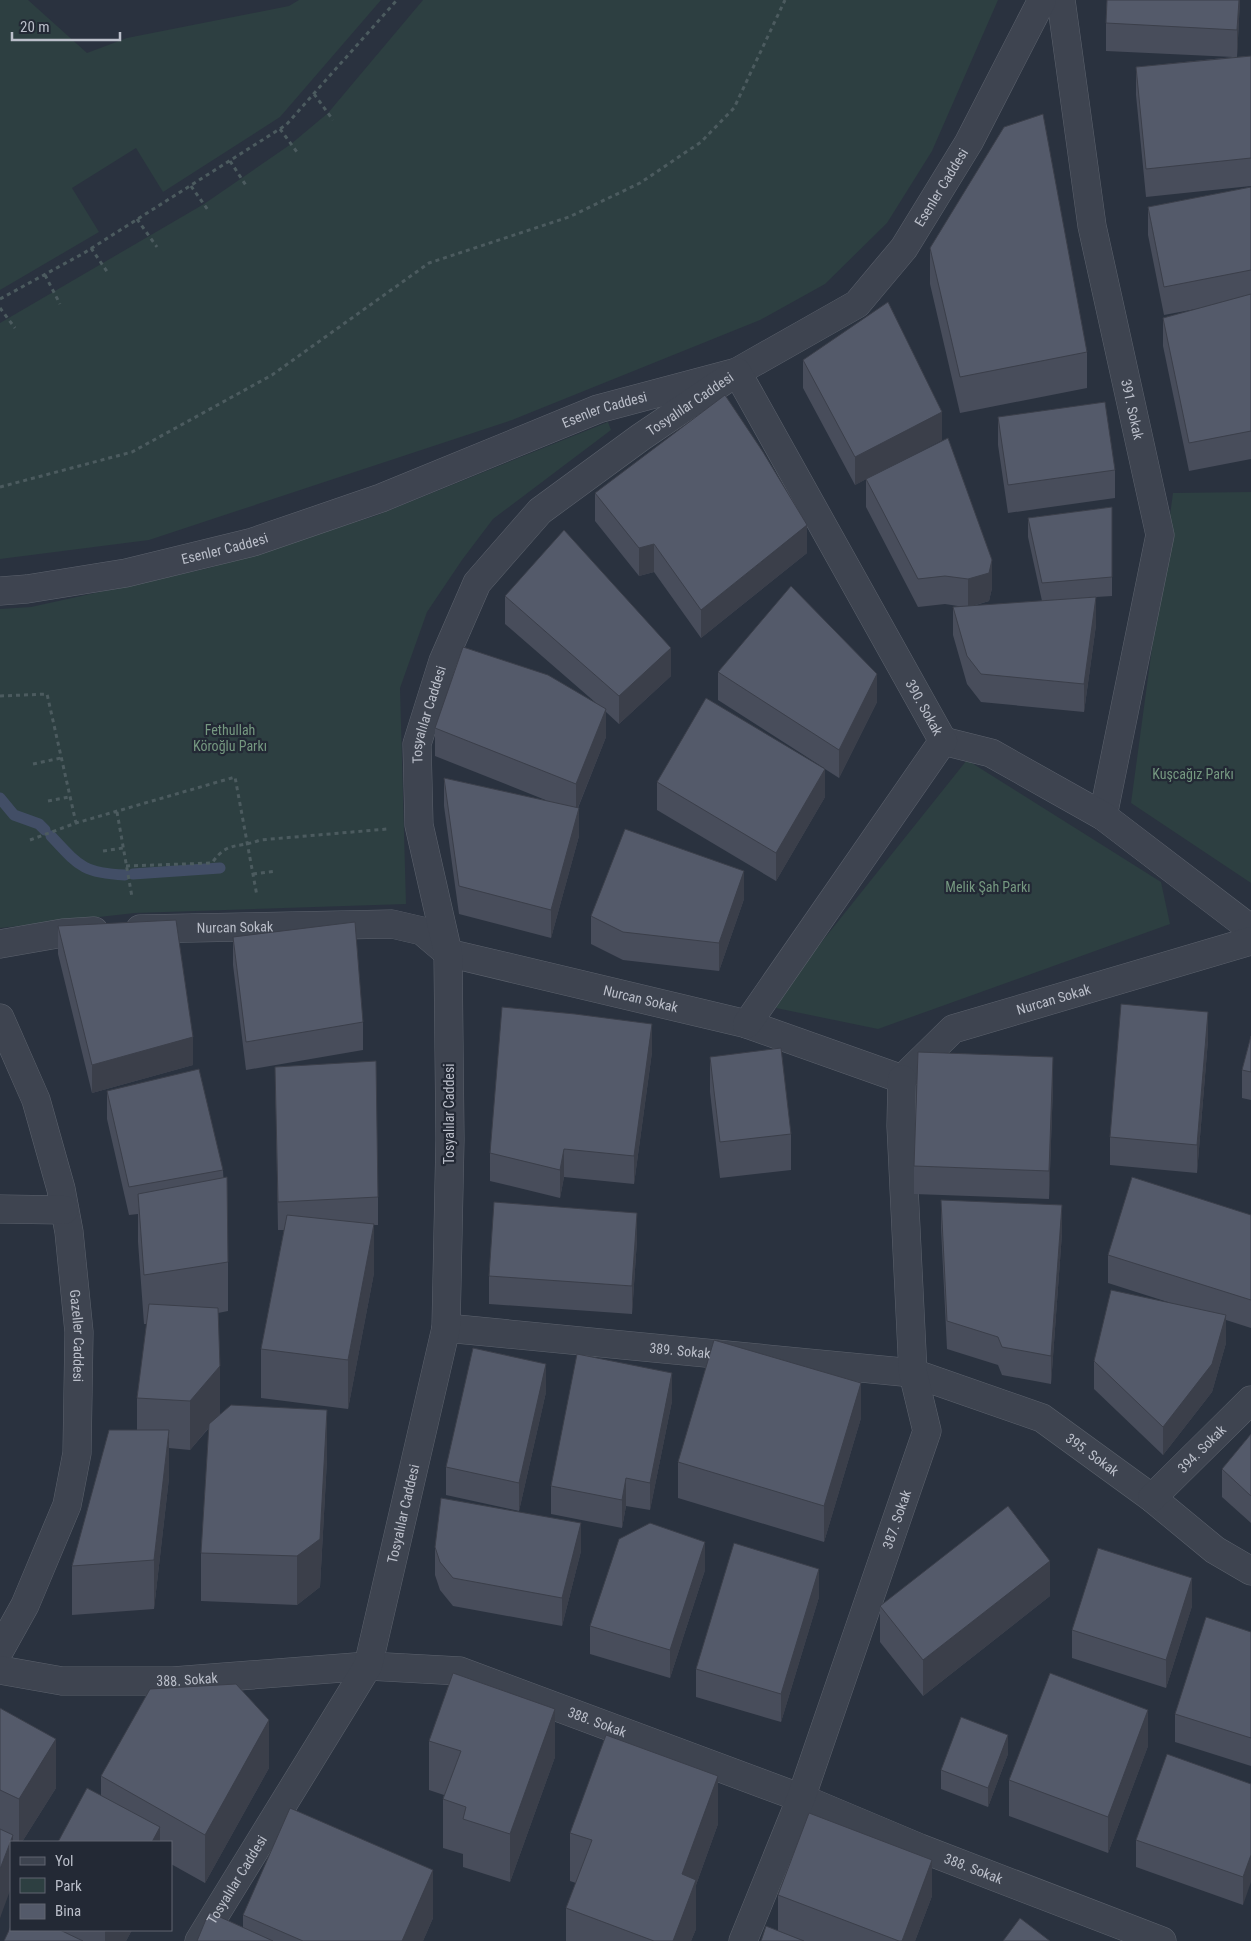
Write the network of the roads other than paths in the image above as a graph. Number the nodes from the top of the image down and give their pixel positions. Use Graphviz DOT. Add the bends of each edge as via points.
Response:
graph roads {
  1 [pos="1042,0"];
  2 [pos="1062,0"];
  3 [pos="737,372"];
  4 [pos="0,591"];
  5 [pos="943,742"];
  6 [pos="1103,816"];
  7 [pos="1251,930"];
  8 [pos="1251,941"];
  9 [pos="0,944"];
  10 [pos="448,953"];
  11 [pos="0,1018"];
  12 [pos="747,1024"];
  13 [pos="902,1079"];
  14 [pos="0,1209"];
  15 [pos="64,1210"];
  16 [pos="446,1328"];
  17 [pos="913,1373"];
  18 [pos="1251,1400"];
  19 [pos="1152,1498"];
  20 [pos="1251,1571"];
  21 [pos="0,1650"];
  22 [pos="368,1666"];
  23 [pos="0,1670"];
  24 [pos="801,1798"];
  25 [pos="200,1941"];
  26 [pos="743,1941"];
  27 [pos="1162,1941"];
  1 -- 3 [label="street, Esenler Caddesi" via="969,142 904,248 857,304"];
  2 -- 6 [label="street, 391. Sokak" via="1092,226 1160,535"];
  3 -- 4 [label="street, Esenler Caddesi" via="598,409 381,498 253,542 126,573"];
  3 -- 5 [label="street, 390. Sokak"];
  3 -- 10 [label="street, Tosyalılar Caddesi" via="540,511 477,583 444,661 417,744 419,825"];
  5 -- 6 [label="street" via="991,753"];
  5 -- 12 [label="street, 390. Sokak"];
  6 -- 7 [label="street"];
  8 -- 13 [label="street, Nurcan Sokak" via="953,1029"];
  9 -- 10 [label="street, Nurcan Sokak" via="63,933 165,927 392,924 422,931"];
  10 -- 12 [label="street, Nurcan Sokak"];
  10 -- 16 [label="street, Tosyalılar Caddesi" via="450,1139"];
  11 -- 15 [label="street, Gazeller Caddesi" via="36,1100"];
  12 -- 13 [label="street, Nurcan Sokak"];
  13 -- 17 [label="street, 387. Sokak" via="901,1126"];
  14 -- 15 [label="street"];
  15 -- 21 [label="street, Gazeller Caddesi" via="78,1332 77,1453 67,1505 25,1605"];
  16 -- 17 [label="street, 389. Sokak"];
  16 -- 22 [label="street, Tosyalılar Caddesi"];
  17 -- 19 [label="street, 395. Sokak" via="1042,1418"];
  17 -- 24 [label="street, 387. Sokak" via="927,1431"];
  18 -- 19 [label="street, 394. Sokak"];
  19 -- 20 [label="street, 395. Sokak" via="1215,1550"];
  22 -- 23 [label="street, 388. Sokak" via="173,1681 62,1681"];
  22 -- 24 [label="street, 388. Sokak" via="460,1671"];
  22 -- 25 [label="street, Tosyalılar Caddesi"];
  24 -- 26 [label="street, 387. Sokak"];
  24 -- 27 [label="street, 388. Sokak" via="920,1848"];
}
